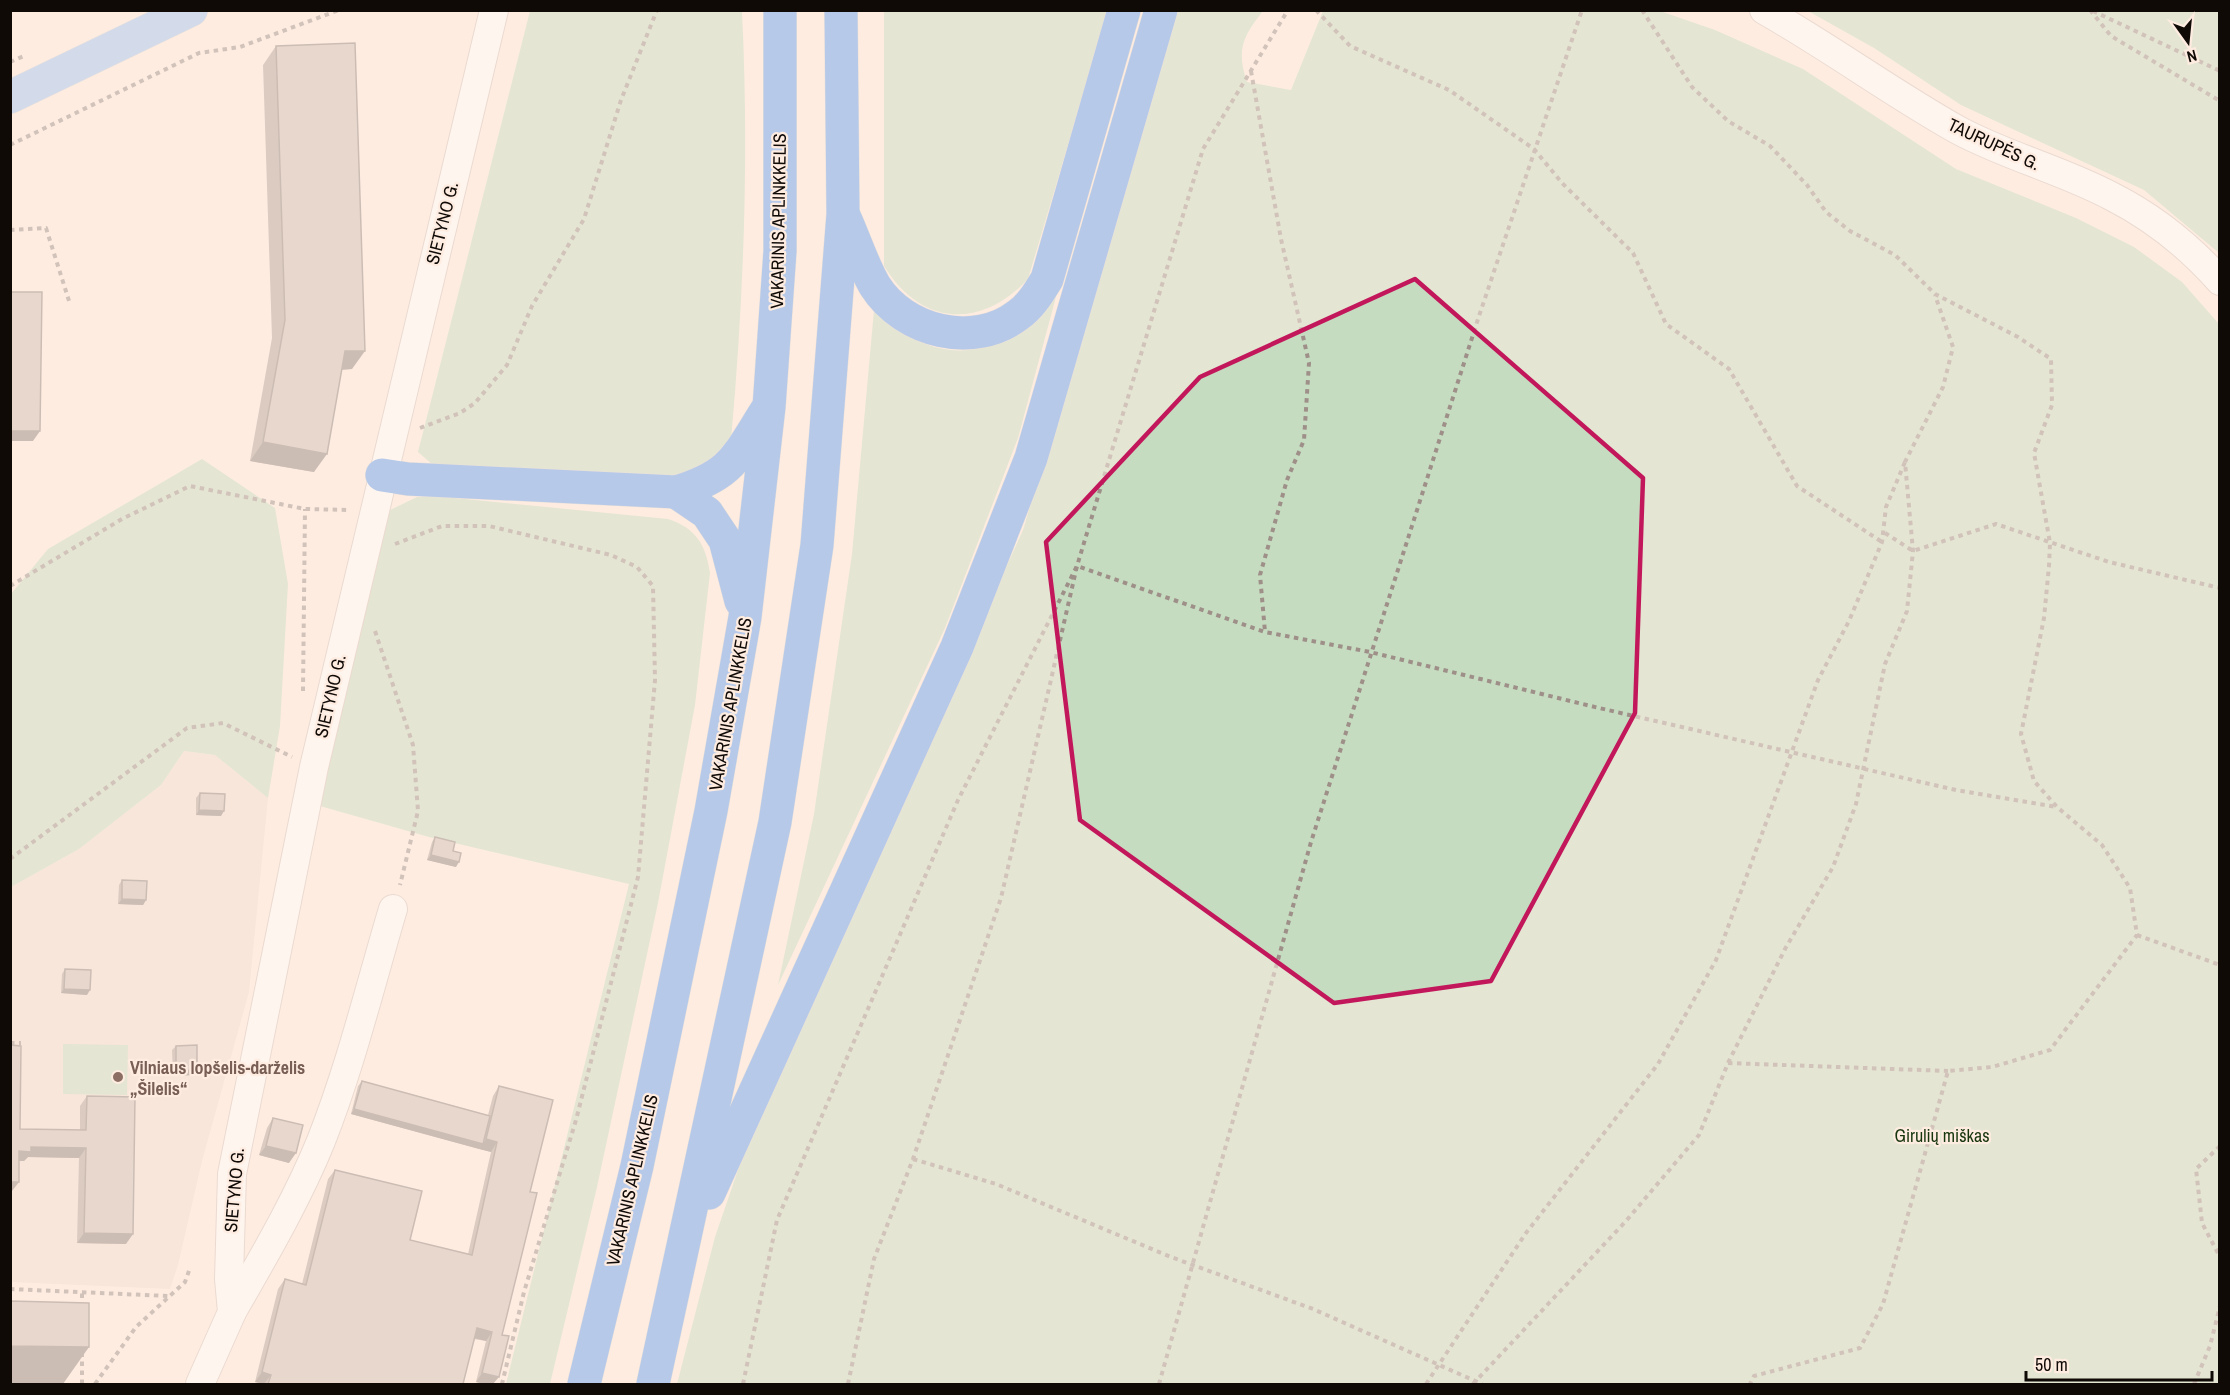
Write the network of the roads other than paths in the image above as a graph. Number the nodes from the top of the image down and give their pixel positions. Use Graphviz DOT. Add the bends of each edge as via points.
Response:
graph roads {
  1 [pos="191,10"];
  2 [pos="494,10"];
  3 [pos="780,10"];
  4 [pos="841,10"];
  5 [pos="1124,10"];
  6 [pos="1161,10"];
  7 [pos="1764,10"];
  8 [pos="10,98"];
  9 [pos="843,214"];
  10 [pos="2220,281"];
  11 [pos="769,407"];
  12 [pos="382,475"];
  13 [pos="676,492"];
  14 [pos="745,617"];
  15 [pos="393,909"];
  16 [pos="683,1249"];
  17 [pos="232,1312"];
  18 [pos="200,1384"];
  19 [pos="584,1384"];
  20 [pos="653,1384"];
  1 -- 8 [label="main road"];
  2 -- 12 [label="street, SIETYNO G."];
  3 -- 11 [label="highway, VAKARINIS APLINKKELIS" via="780,251"];
  4 -- 9 [label="highway"];
  5 -- 9 [label="highway" via="1047,279 1018,315 983,331 962,333 942,331 904,315 876,287"];
  6 -- 16 [label="highway" via="1031,458 957,648"];
  7 -- 10 [label="street, TAURUPĖS G." via="1959,130 2139,212 2181,242"];
  9 -- 16 [label="highway" via="817,545 775,822"];
  11 -- 13 [label="highway" via="722,473"];
  11 -- 14 [label="highway, VAKARINIS APLINKKELIS"];
  12 -- 13 [label="highway"];
  12 -- 17 [label="street, SIETYNO G." via="314,767 232,1174"];
  13 -- 14 [label="highway" via="707,513 725,540"];
  14 -- 19 [label="highway, VAKARINIS APLINKKELIS" via="709,822 638,1166"];
  15 -- 17 [label="street" via="355,1046 321,1141 300,1188"];
  16 -- 20 [label="highway"];
  17 -- 18 [label="street, SIETYNO G."];
}
